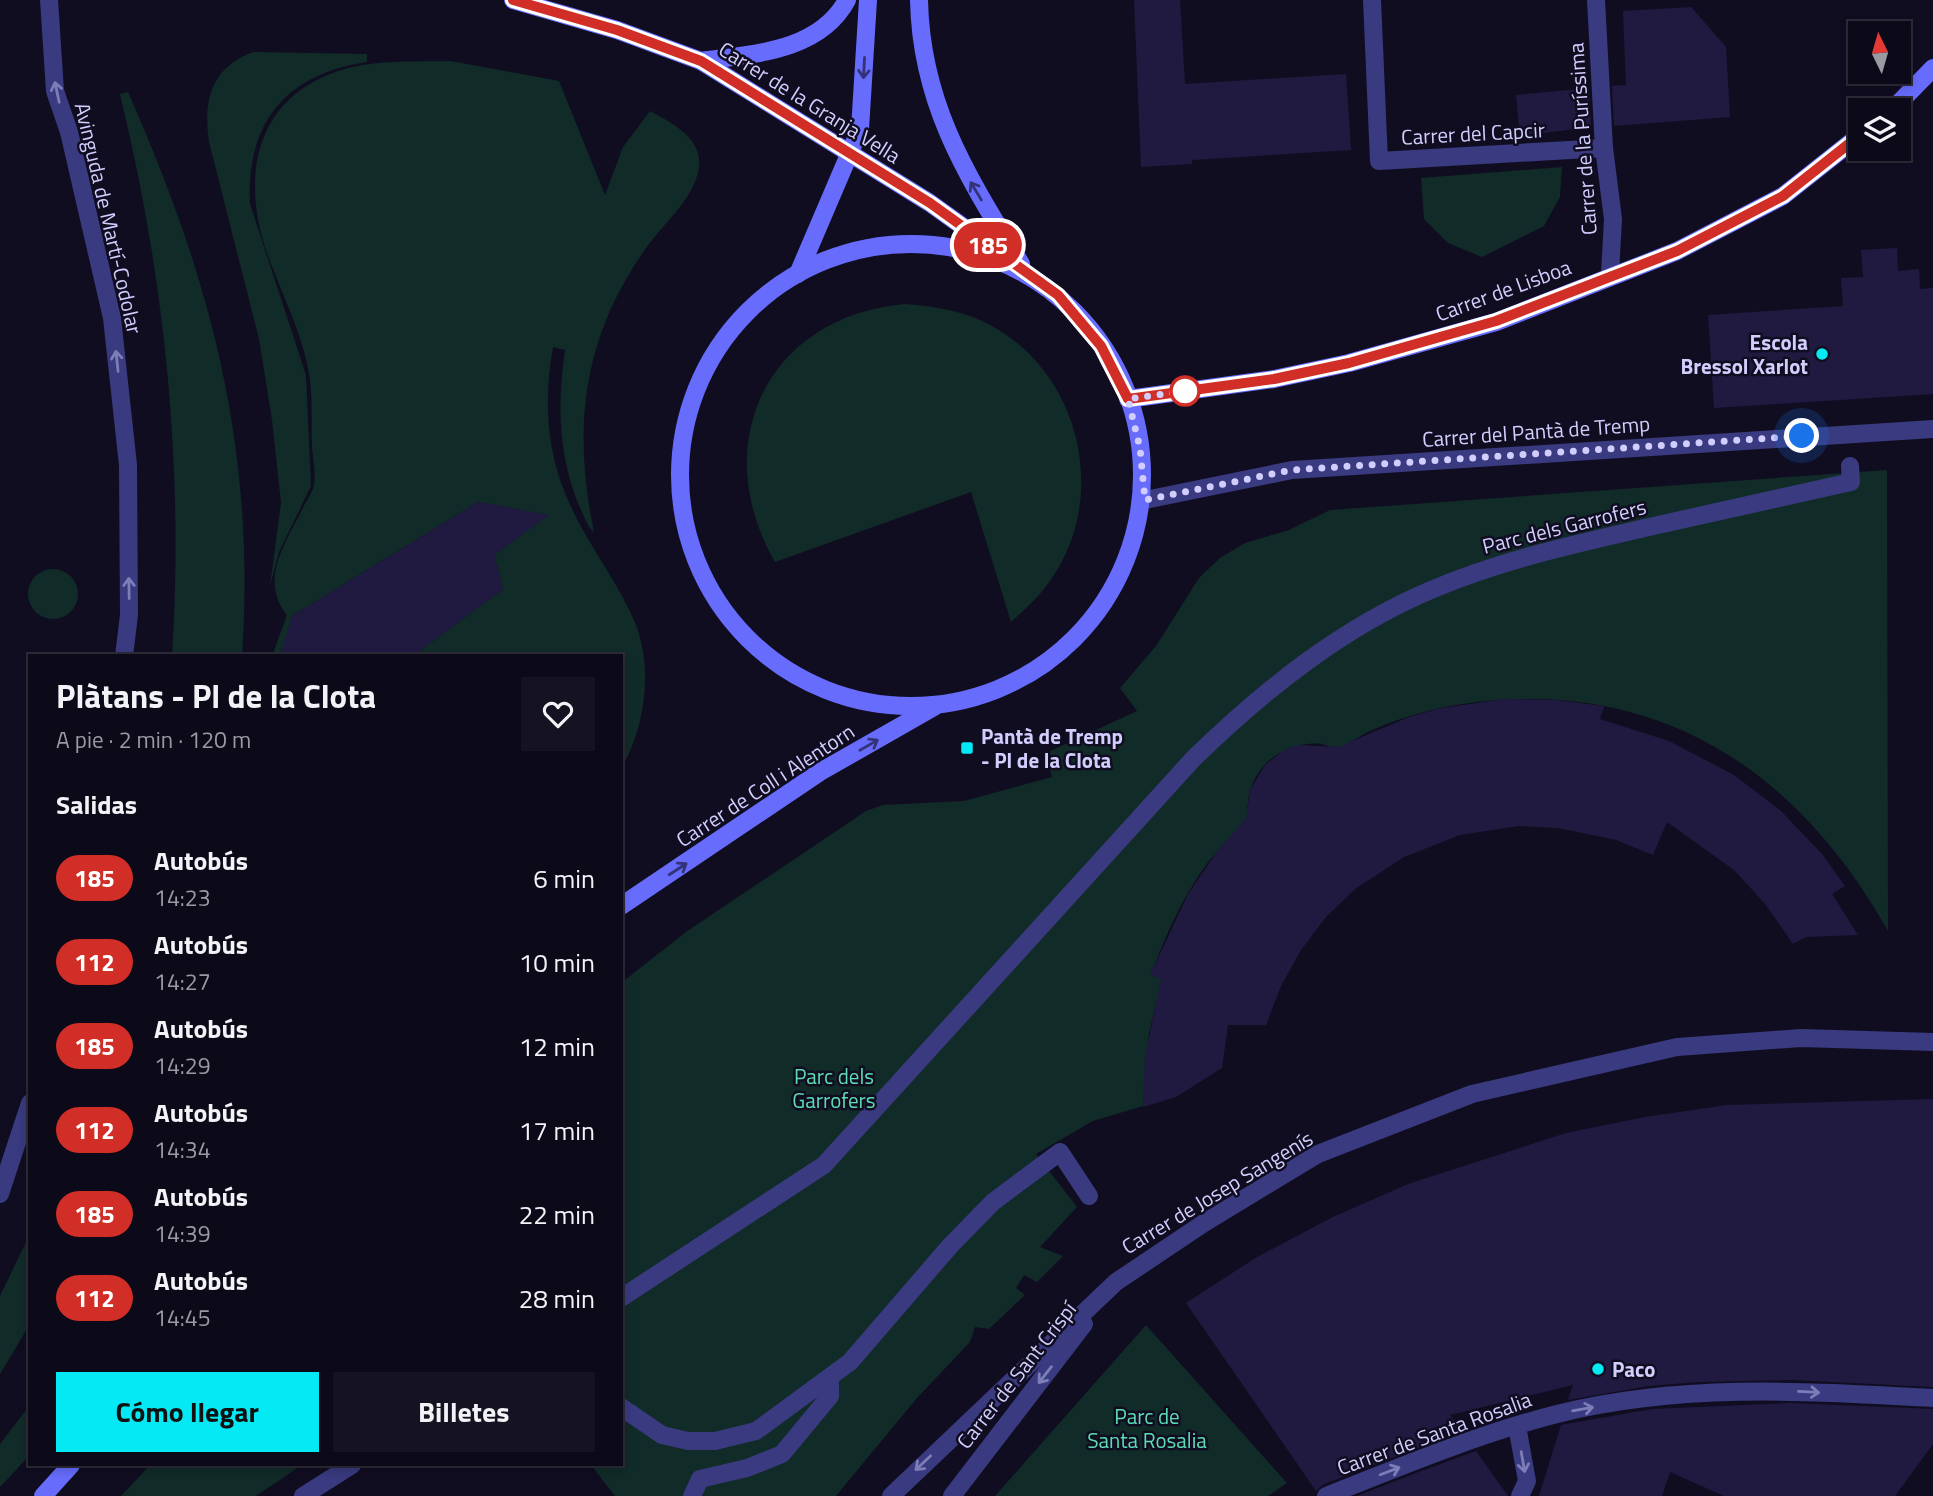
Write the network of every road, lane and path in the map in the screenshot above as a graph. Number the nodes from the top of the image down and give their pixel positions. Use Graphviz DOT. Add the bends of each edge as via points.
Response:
graph roads {
  1 [pos="49,0"];
  2 [pos="513,0"];
  3 [pos="847,0"];
  4 [pos="868,0"];
  5 [pos="919,0"];
  6 [pos="1372,0"];
  7 [pos="1595,0"];
  8 [pos="701,61"];
  9 [pos="1933,68"];
  10 [pos="1904,98"];
  11 [pos="1848,145"];
  12 [pos="1604,148"];
  13 [pos="850,154"];
  14 [pos="1024,270"];
  15 [pos="798,274"];
  16 [pos="1610,274"];
  17 [pos="1128,399"];
  18 [pos="1933,429"];
  19 [pos="1850,466"];
  20 [pos="1145,500"];
  21 [pos="124,654"];
  22 [pos="935,707"];
  23 [pos="623,905"];
  24 [pos="1933,1042"];
  25 [pos="28,1109"];
  26 [pos="0,1194"];
  27 [pos="1089,1196"];
  28 [pos="1116,1282"];
  29 [pos="623,1297"];
  30 [pos="830,1379"];
  31 [pos="1933,1398"];
  32 [pos="623,1407"];
  33 [pos="1517,1426"];
  34 [pos="70,1466"];
  35 [pos="350,1466"];
  36 [pos="43,1496"];
  37 [pos="303,1496"];
  38 [pos="692,1496"];
  39 [pos="891,1496"];
  40 [pos="952,1496"];
  41 [pos="1326,1496"];
  42 [pos="1520,1496"];
  21 -- 1 [label="street, Avinguda de Martí-Codolar, one-way" via="129,615 128,465 112,318 69,132 55,91"];
  2 -- 8 [label="street, Carrer de la Granja Vella" via="617,30"];
  3 -- 8 [label="street" via="840,13 803,41"];
  4 -- 13 [label="street, one-way" via="860,129"];
  14 -- 5 [label="street, one-way" via="960,164 944,128 923,54"];
  6 -- 12 [label="street, Carrer del Capcir" via="1380,161"];
  7 -- 12 [label="street, Carrer de la Puríssima"];
  8 -- 13 [label="street, Carrer de la Granja Vella"];
  9 -- 10 [label="street"];
  11 -- 16 [label="street, Carrer de Lisboa" via="1783,196 1677,251"];
  12 -- 16 [label="street, Carrer de la Puríssima" via="1613,219"];
  13 -- 14 [label="street, Carrer de la Granja Vella" via="930,203"];
  13 -- 15 [label="street"];
  14 -- 15 [label="street" via="950,247 911,244 834,258"];
  14 -- 17 [label="street" via="1058,295 1083,322"];
  15 -- 22 [label="street" via="750,309 727,334 693,393 678,459 685,532 697,566 729,618 762,653 821,687 865,700"];
  16 -- 17 [label="street, Carrer de Lisboa" via="1496,321 1349,363 1274,379"];
  17 -- 20 [label="street" via="1140,448"];
  18 -- 20 [label="street, Carrer del Pantà de Tremp" via="1292,470"];
  19 -- 29 [label="street, Parc dels Garrofers" via="1851,482 1484,569 1428,591 1325,649 1235,718 1194,758 824,1166"];
  20 -- 22 [label="street" via="1127,560 1112,591 1069,643 1015,681"];
  23 -- 22 [label="street, Carrer de Coll i Alentorn, one-way" via="820,772"];
  24 -- 28 [label="street, Carrer de Josep Sangenís" via="1801,1038 1677,1047 1472,1094 1318,1154"];
  25 -- 26 [label="street"];
  27 -- 30 [label="street" via="1060,1152 1044,1163 993,1202 950,1245 850,1362"];
  28 -- 39 [label="street, Carrer de Josep Sangenís, one-way"];
  28 -- 40 [label="street, Carrer de Sant Crispí, one-way"];
  30 -- 32 [label="street" via="756,1431 715,1441 662,1435"];
  30 -- 38 [label="street" via="830,1396 782,1454 700,1479"];
  33 -- 31 [label="street, Carrer de Santa Rosalia, one-way" via="1644,1398 1770,1389"];
  41 -- 33 [label="street, Carrer de Santa Rosalia, one-way"];
  33 -- 42 [label="street, one-way" via="1527,1481"];
  34 -- 36 [label="street"];
  35 -- 37 [label="street"];
}
